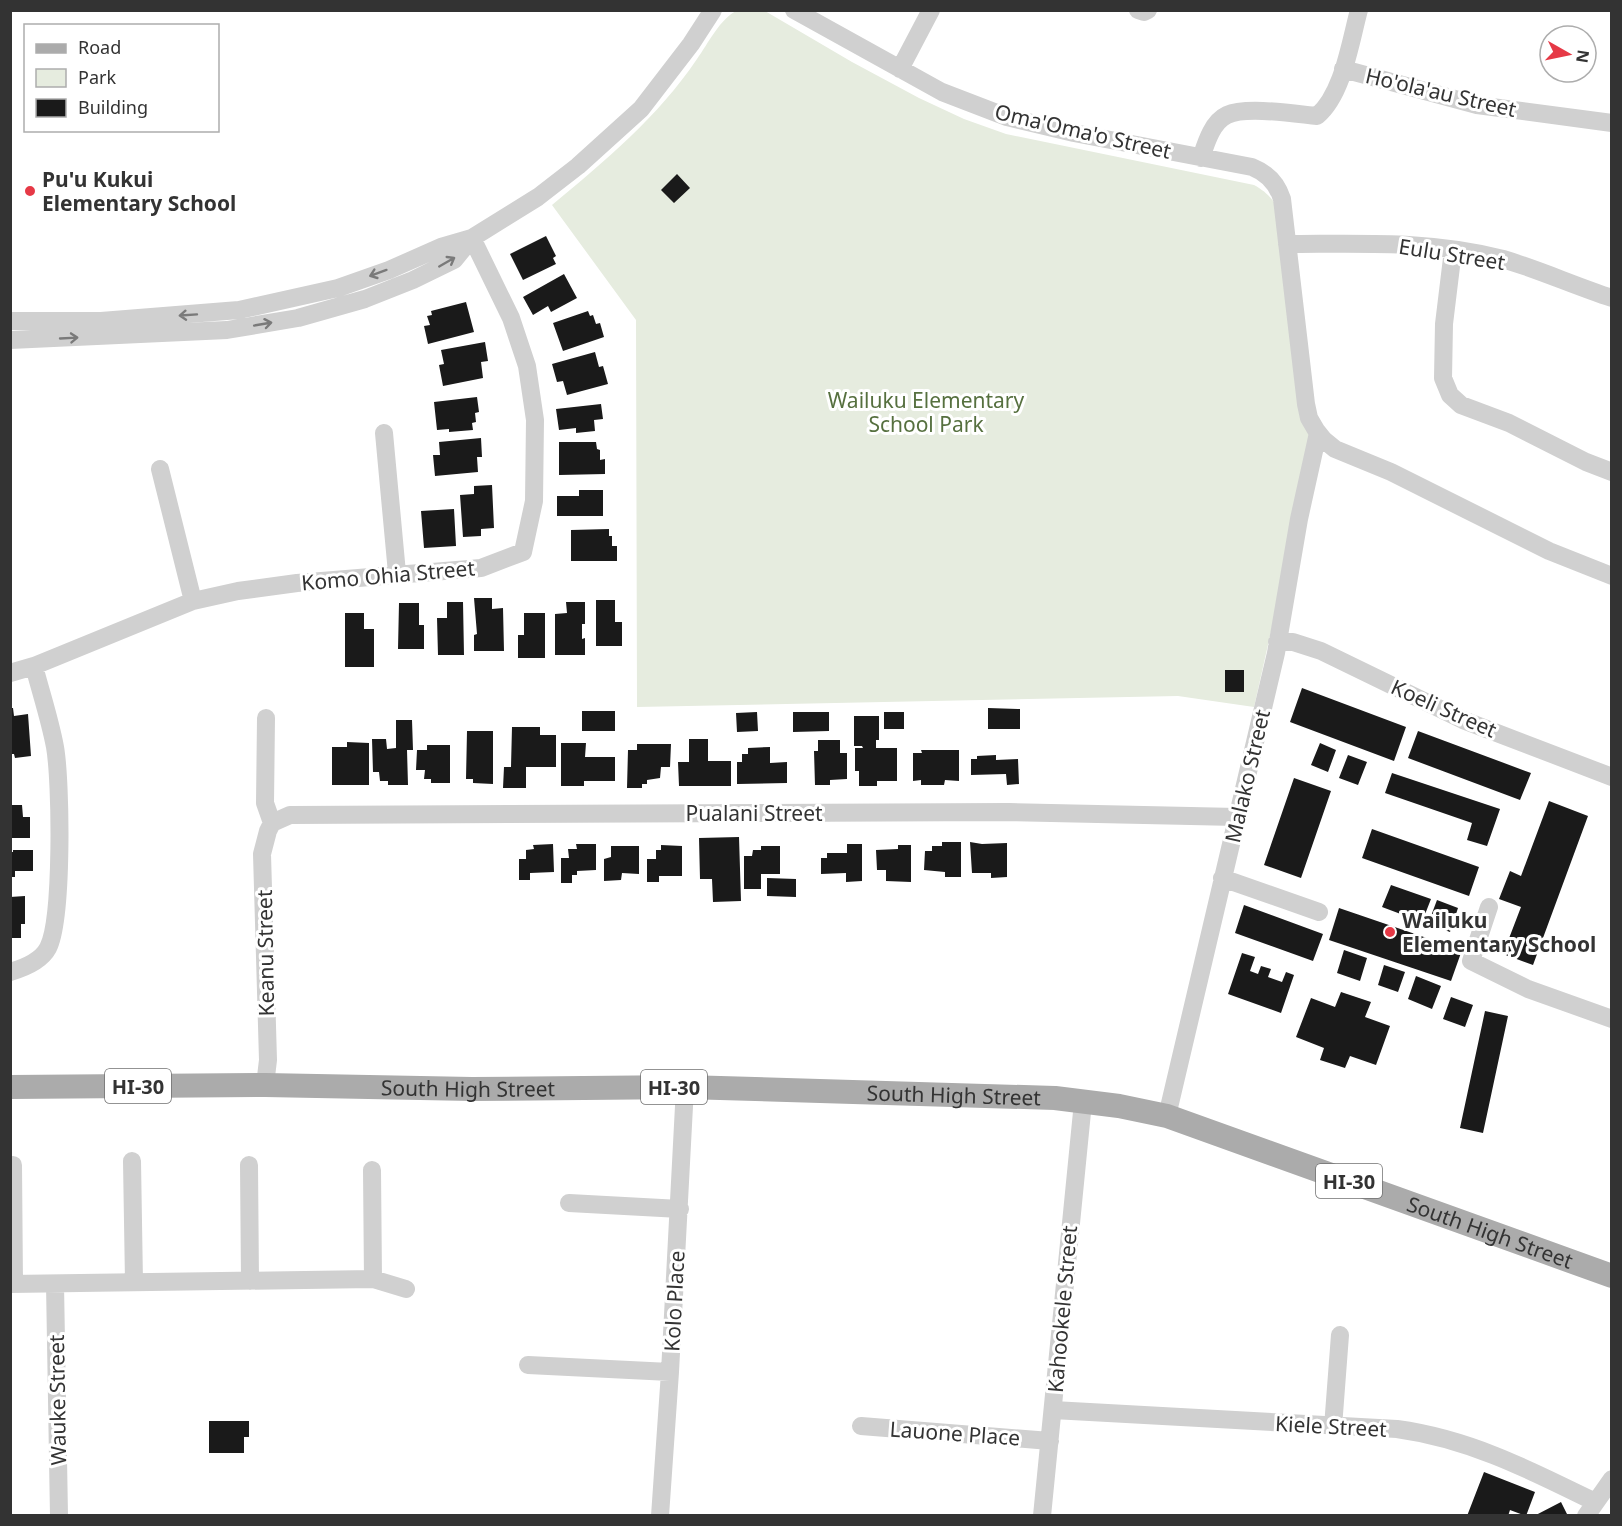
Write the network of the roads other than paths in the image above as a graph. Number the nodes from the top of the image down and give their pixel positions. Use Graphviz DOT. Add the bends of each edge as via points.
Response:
graph roads {
  1 [pos="713,10"];
  2 [pos="794,10"];
  3 [pos="931,10"];
  4 [pos="1138,10"];
  5 [pos="1148,10"];
  6 [pos="1359,10"];
  7 [pos="900,69"];
  8 [pos="1342,69"];
  9 [pos="1611,123"];
  10 [pos="1201,158"];
  11 [pos="472,238"];
  12 [pos="1287,244"];
  13 [pos="1453,249"];
  14 [pos="1611,298"];
  15 [pos="10,321"];
  16 [pos="10,340"];
  17 [pos="384,433"];
  18 [pos="1318,433"];
  19 [pos="160,469"];
  20 [pos="1611,472"];
  21 [pos="397,573"];
  22 [pos="1611,576"];
  23 [pos="194,601"];
  24 [pos="1277,642"];
  25 [pos="34,666"];
  26 [pos="10,673"];
  27 [pos="266,718"];
  28 [pos="1611,777"];
  29 [pos="1237,817"];
  30 [pos="272,823"];
  31 [pos="1222,878"];
  32 [pos="1489,907"];
  33 [pos="1319,912"];
  34 [pos="10,972"];
  35 [pos="1611,1019"];
  36 [pos="265,1085"];
  37 [pos="10,1087"];
  38 [pos="685,1087"];
  39 [pos="1083,1102"];
  40 [pos="1167,1116"];
  41 [pos="132,1161"];
  42 [pos="13,1165"];
  43 [pos="249,1165"];
  44 [pos="372,1170"];
  45 [pos="569,1203"];
  46 [pos="680,1209"];
  47 [pos="1611,1276"];
  48 [pos="373,1279"];
  49 [pos="250,1281"];
  50 [pos="134,1282"];
  51 [pos="12,1284"];
  52 [pos="55,1284"];
  53 [pos="406,1289"];
  54 [pos="1340,1335"];
  55 [pos="528,1365"];
  56 [pos="670,1372"];
  57 [pos="1053,1410"];
  58 [pos="861,1426"];
  59 [pos="1333,1426"];
  60 [pos="1050,1441"];
  61 [pos="1611,1479"];
  62 [pos="1591,1509"];
  63 [pos="59,1515"];
  64 [pos="660,1515"];
  65 [pos="1042,1515"];
  1 -- 11 [label="street" via="641,109 538,197"];
  2 -- 7 [label="street, Oma'Oma'o Street"];
  3 -- 7 [label="street"];
  4 -- 5 [label="street"];
  6 -- 8 [label="street, Ho'ola'au Street"];
  7 -- 10 [label="street, Oma'Oma'o Street" via="942,93 1007,117"];
  8 -- 9 [label="street, Ho'ola'au Street" via="1478,105"];
  8 -- 10 [label="street, Ho'ola'au Street" via="1332,99 1317,116 1250,111 1227,115 1215,125"];
  10 -- 12 [label="street, Oma'Oma'o Street" via="1252,167 1268,176 1279,190"];
  11 -- 15 [label="street, one-way" via="338,288 239,310 101,321"];
  16 -- 11 [label="street, one-way" via="227,330 298,318 413,280 454,260"];
  11 -- 21 [label="street, Komo Ohia Street" via="511,318 528,366 535,420 534,501 523,552 481,568"];
  12 -- 13 [label="street, Eulu Street" via="1397,244"];
  12 -- 18 [label="street" via="1307,411"];
  13 -- 14 [label="street, Eulu Street" via="1503,259"];
  13 -- 20 [label="street" via="1444,324 1443,378 1450,395 1461,405 1509,423"];
  17 -- 21 [label="street"];
  18 -- 22 [label="street" via="1341,452 1391,472 1549,552"];
  18 -- 24 [label="street, Malako Street"];
  19 -- 23 [label="street"];
  21 -- 23 [label="street, Komo Ohia Street" via="238,591"];
  23 -- 25 [label="street, Komo Ohia Street"];
  24 -- 28 [label="street, Koeli Street" via="1321,651 1463,720"];
  24 -- 29 [label="street, Malako Street"];
  25 -- 26 [label="street, Komo Ohia Street"];
  25 -- 34 [label="street" via="55,747 58,895 48,948 36,961"];
  27 -- 30 [label="street" via="265,803"];
  29 -- 30 [label="street, Pualani Street" via="1009,812 522,813 290,815"];
  29 -- 31 [label="street, Malako Street"];
  30 -- 36 [label="street, Keanu Street" via="262,854 268,1060"];
  31 -- 33 [label="street"];
  31 -- 40 [label="street, Malako Street"];
  32 -- 35 [label="street" via="1471,961 1528,989"];
  36 -- 37 [label="main road, HI-30"];
  36 -- 38 [label="main road, South High Street / HI-30" via="472,1089"];
  38 -- 39 [label="main road, South High Street / HI-30"];
  38 -- 46 [label="street, Kolo Place"];
  39 -- 40 [label="main road, South High Street / HI-30"];
  39 -- 57 [label="street, Kahookele Street"];
  40 -- 47 [label="main road, South High Street / HI-30"];
  41 -- 50 [label="street"];
  42 -- 51 [label="street"];
  43 -- 49 [label="street"];
  44 -- 48 [label="street"];
  45 -- 46 [label="street"];
  46 -- 56 [label="street, Kolo Place"];
  48 -- 49 [label="street"];
  48 -- 53 [label="street"];
  49 -- 50 [label="street"];
  50 -- 52 [label="street"];
  51 -- 52 [label="street"];
  52 -- 63 [label="street, Wauke Street"];
  54 -- 59 [label="street"];
  55 -- 56 [label="street"];
  56 -- 64 [label="street, Kolo Place"];
  57 -- 59 [label="street, Kiele Street"];
  57 -- 60 [label="street, Kahookele Street"];
  58 -- 60 [label="street, Lauone Place"];
  59 -- 62 [label="street, Kiele Street" via="1428,1433 1476,1447"];
  60 -- 65 [label="street, Kahookele Street"];
  61 -- 62 [label="street"];
}
